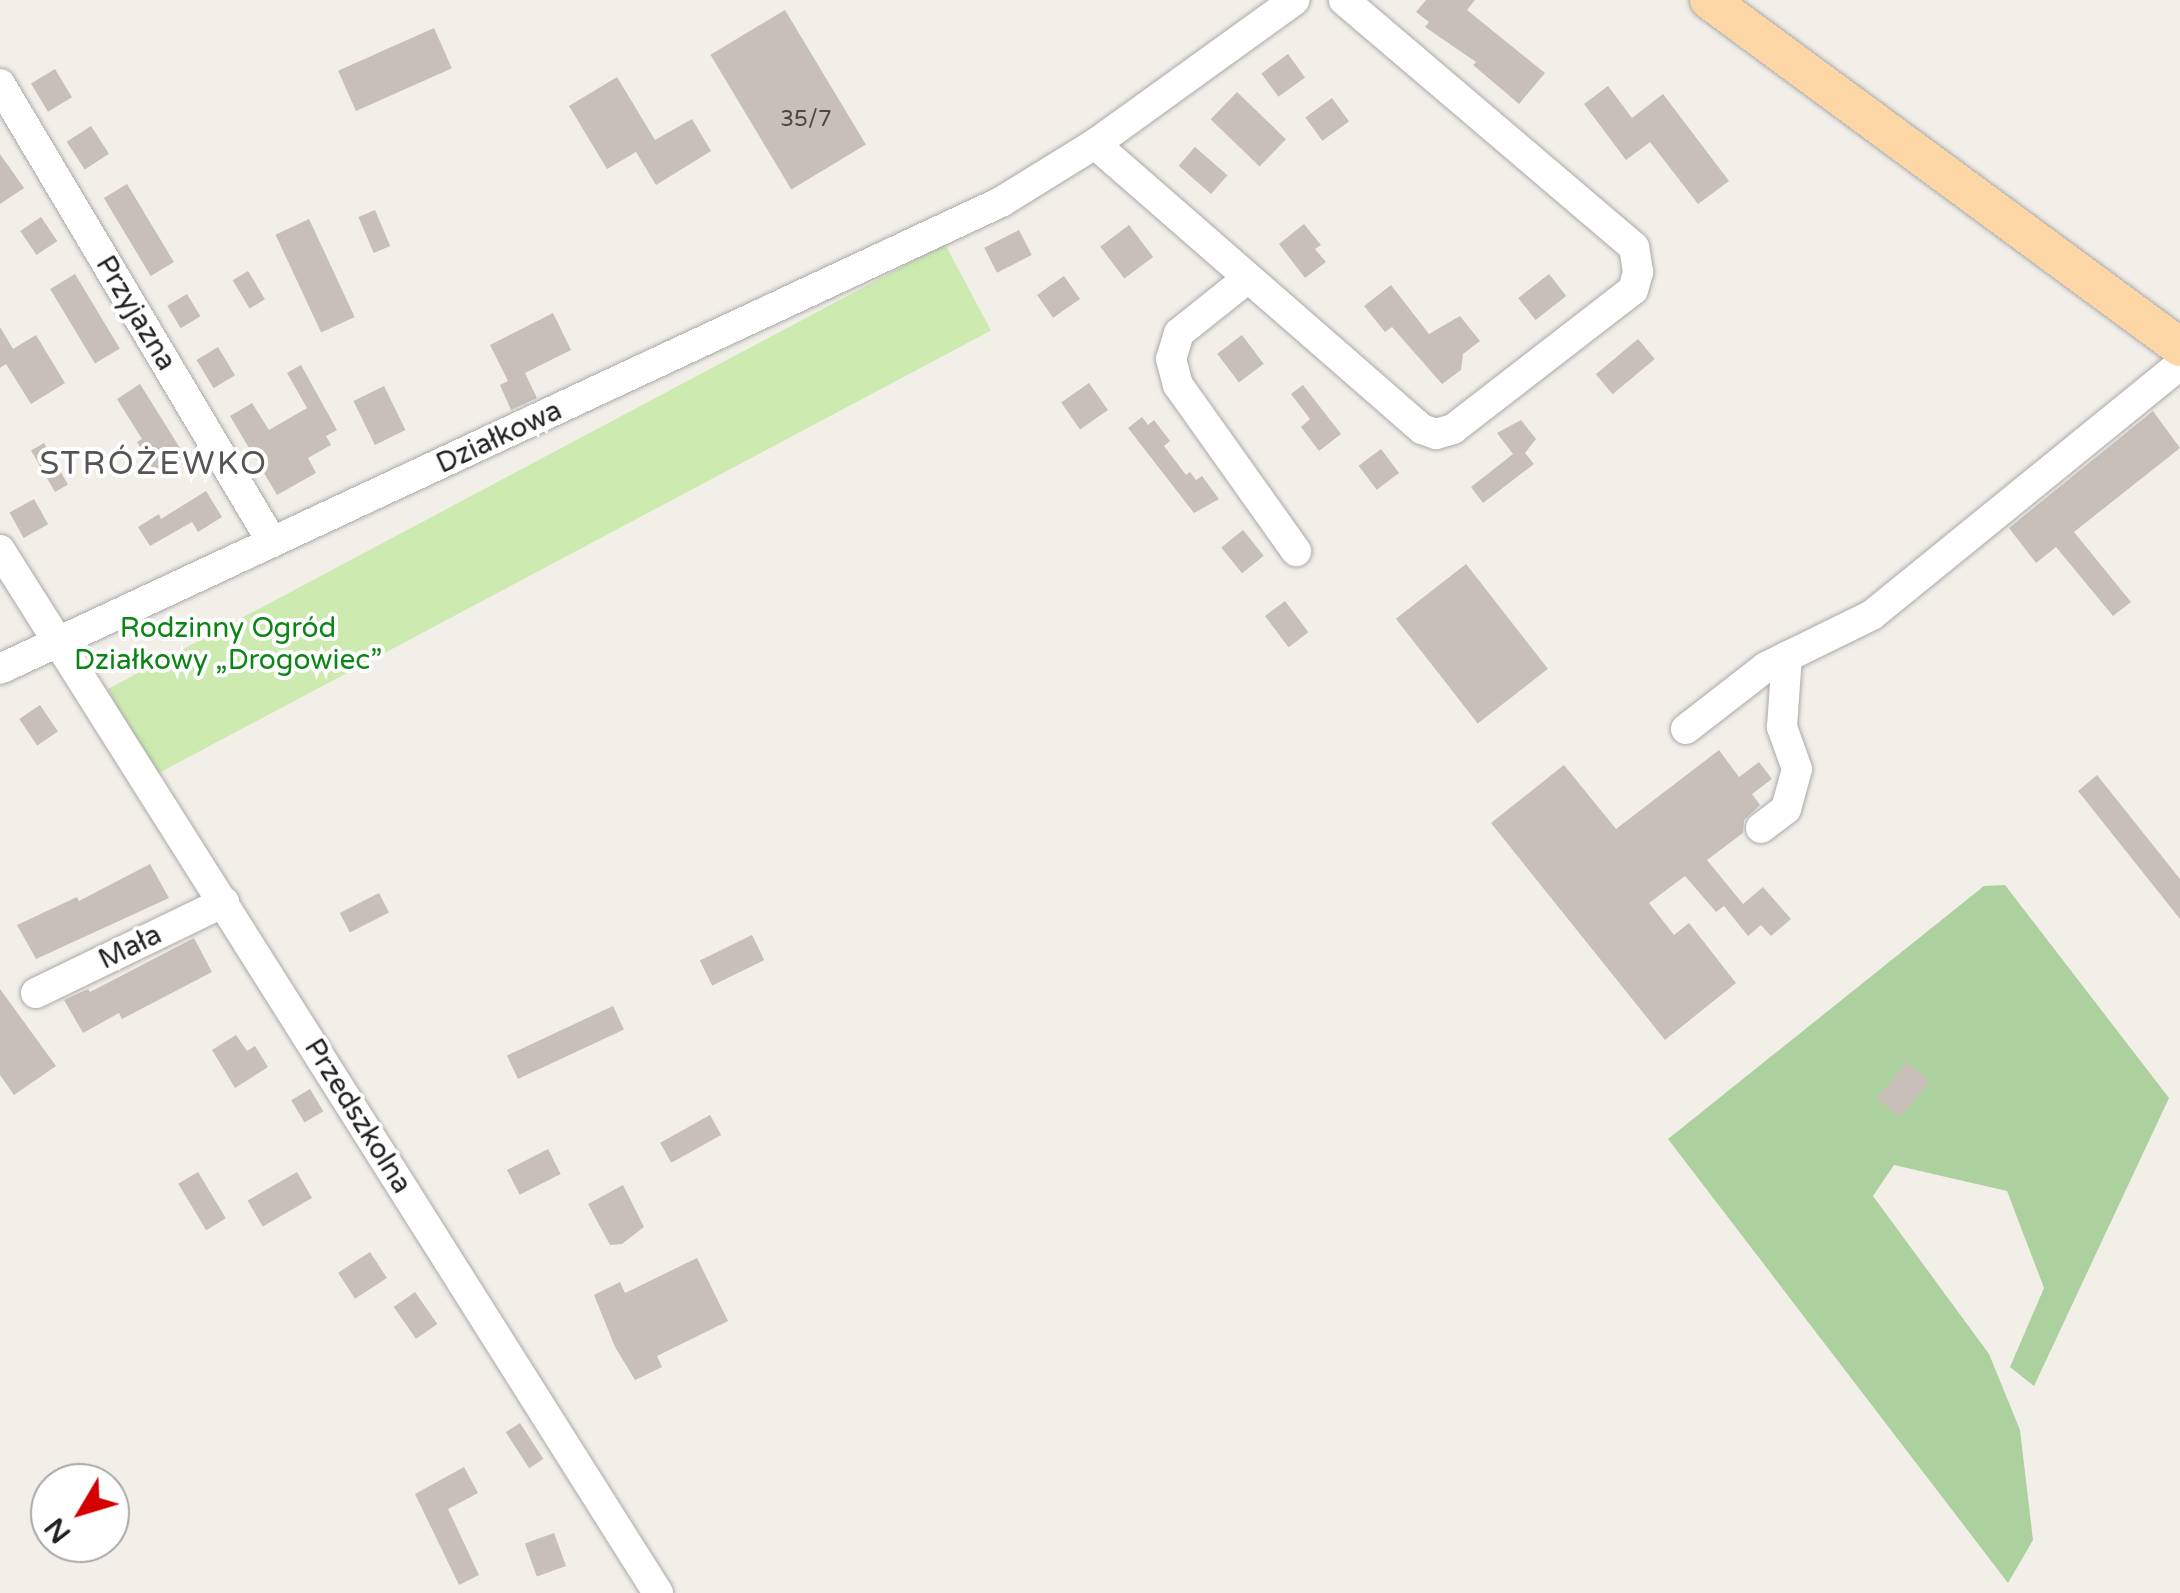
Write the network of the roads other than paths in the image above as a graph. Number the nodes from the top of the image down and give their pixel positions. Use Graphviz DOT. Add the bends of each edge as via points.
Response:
graph roads {
  1 [pos="1295,0"];
  2 [pos="1344,0"];
  3 [pos="1708,0"];
  4 [pos="0,84"];
  5 [pos="1096,144"];
  6 [pos="1248,278"];
  7 [pos="2180,348"];
  8 [pos="2180,365"];
  9 [pos="272,542"];
  10 [pos="0,550"];
  11 [pos="1296,551"];
  12 [pos="58,639"];
  13 [pos="1787,656"];
  14 [pos="0,669"];
  15 [pos="1686,729"];
  16 [pos="1762,828"];
  17 [pos="224,902"];
  18 [pos="36,993"];
  19 [pos="658,1593"];
  1 -- 5 [label="street, Działkowa"];
  2 -- 6 [label="street" via="1634,247 1638,272 1632,290 1453,430 1436,434 1422,429"];
  3 -- 7 [label="main road"];
  4 -- 9 [label="street, Przyjazna"];
  5 -- 6 [label="street"];
  5 -- 9 [label="street, Działkowa" via="1001,202"];
  6 -- 11 [label="street" via="1179,333 1172,359 1178,385"];
  8 -- 13 [label="street" via="1872,615"];
  9 -- 12 [label="street, Działkowa"];
  10 -- 12 [label="street, Przedszkolna"];
  12 -- 14 [label="street, Działkowa"];
  12 -- 17 [label="street, Przedszkolna"];
  13 -- 15 [label="street"];
  13 -- 16 [label="street" via="1782,727 1797,769 1786,808"];
  17 -- 18 [label="street, Mała"];
  17 -- 19 [label="street, Przedszkolna"];
}
